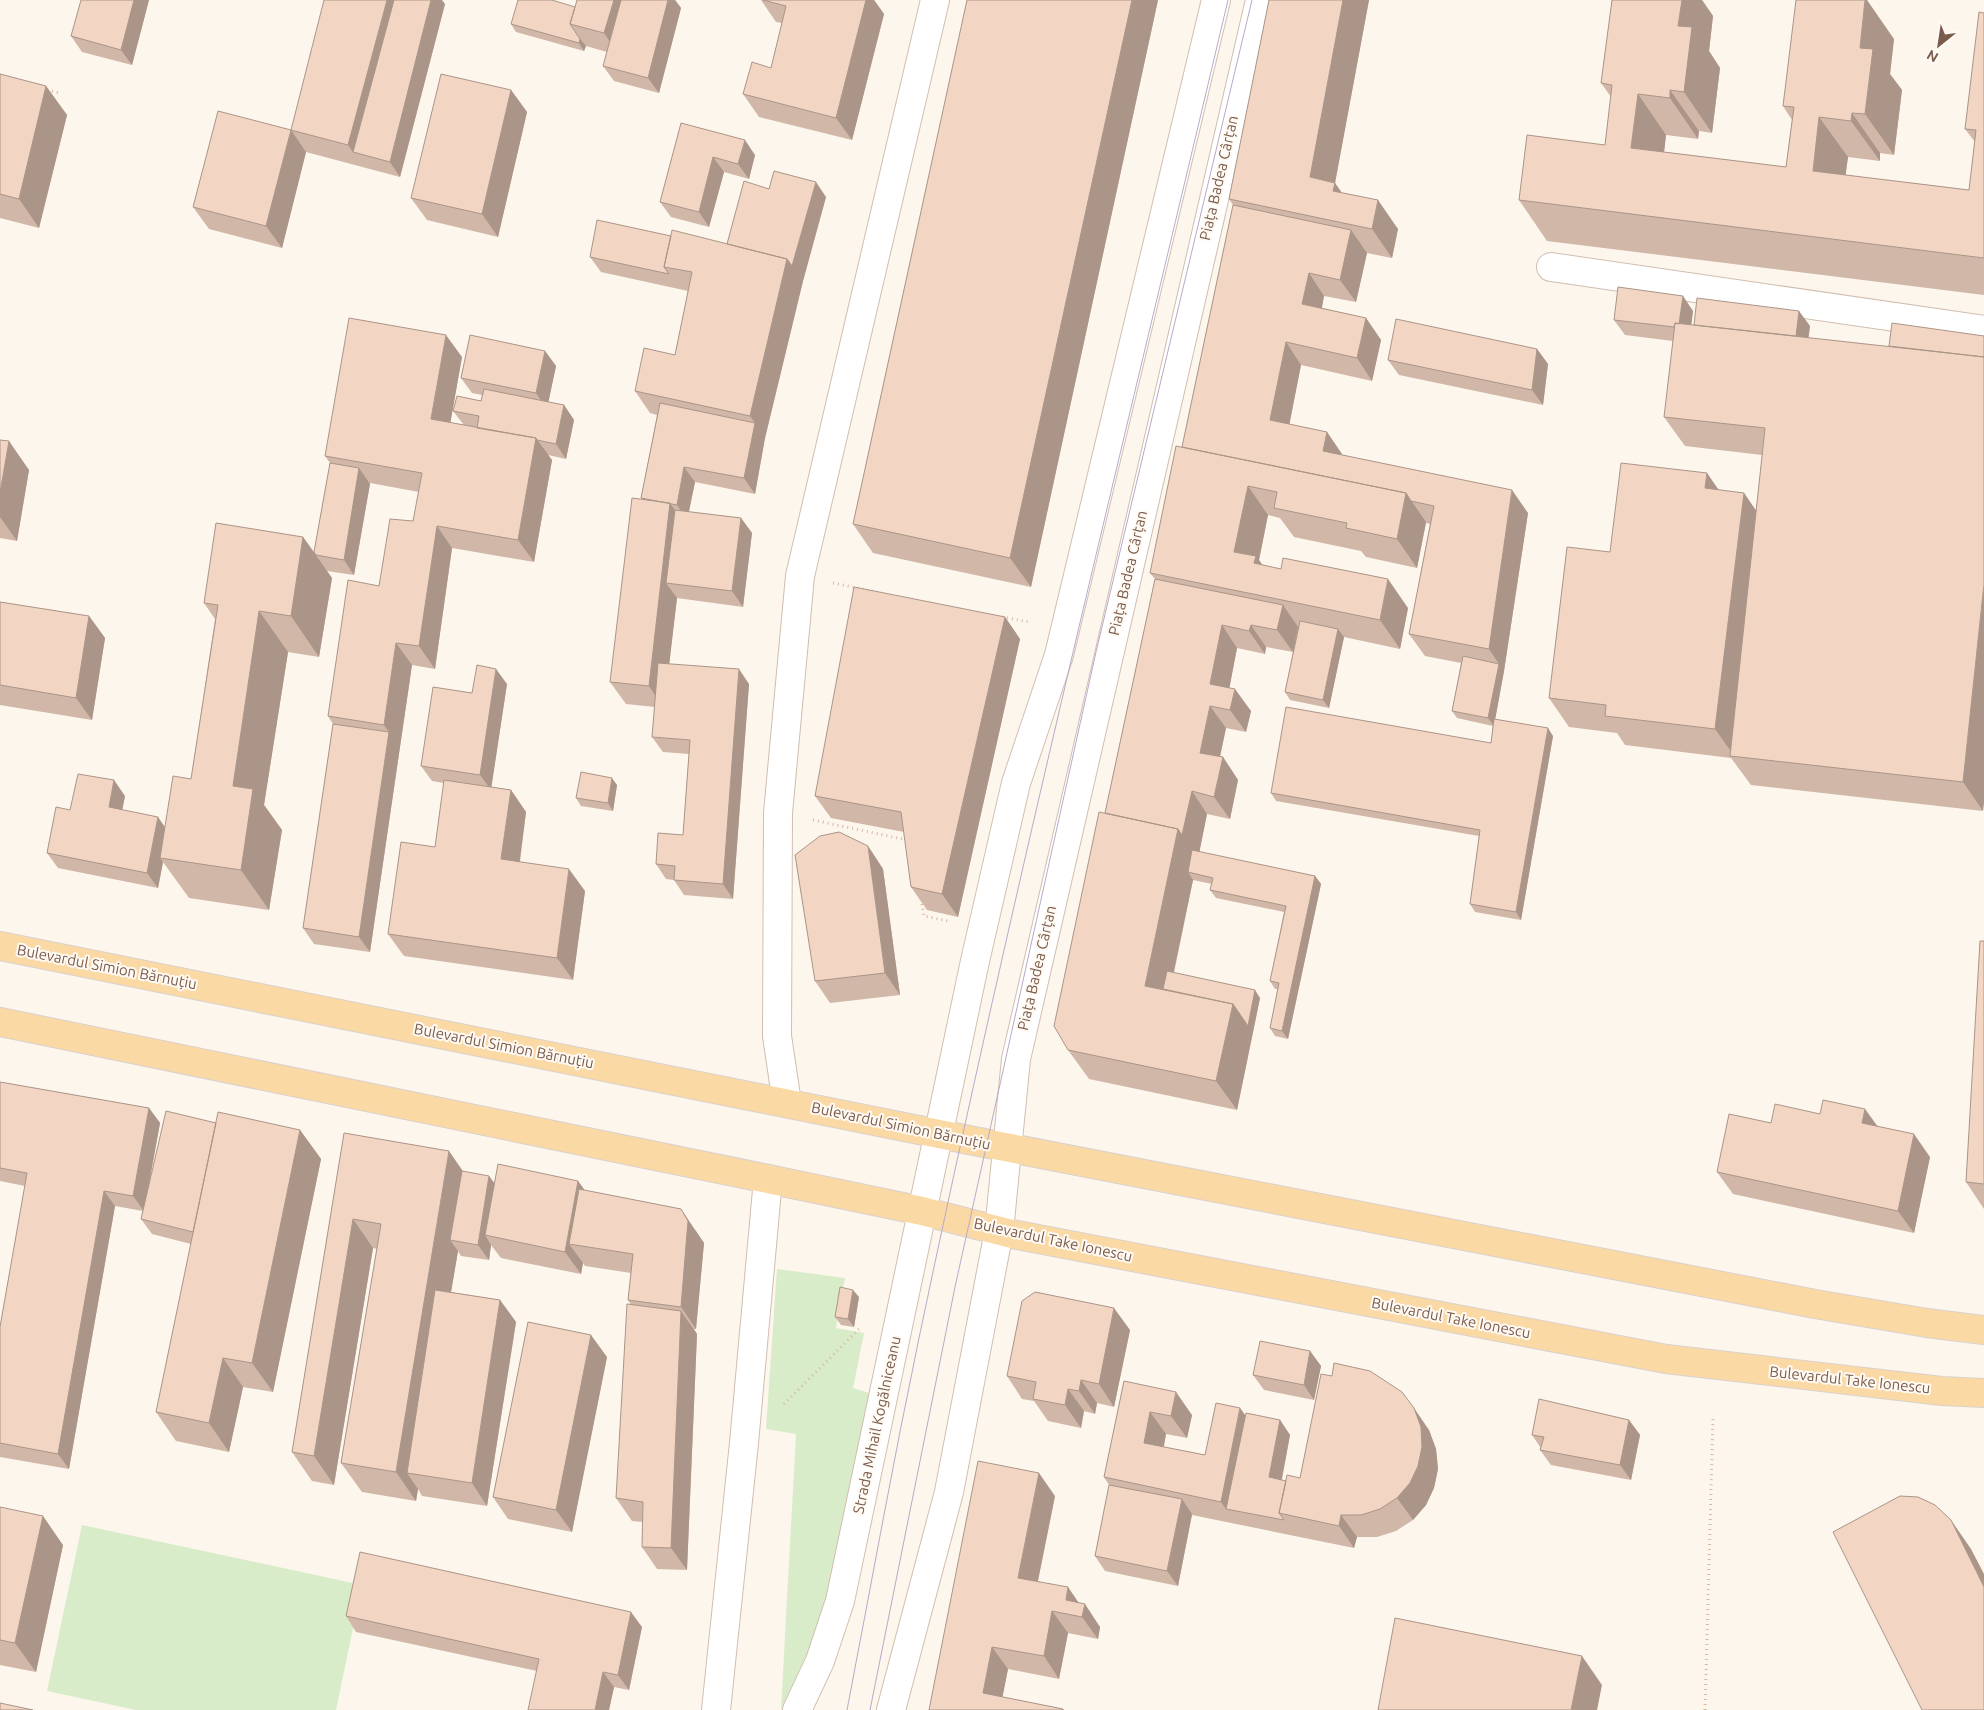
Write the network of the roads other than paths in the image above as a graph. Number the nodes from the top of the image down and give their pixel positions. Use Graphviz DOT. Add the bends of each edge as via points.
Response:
graph roads {
  1 [pos="935,0"];
  2 [pos="1216,0"];
  3 [pos="1260,0"];
  4 [pos="1551,267"];
  5 [pos="1984,330"];
  6 [pos="0,946"];
  7 [pos="0,1022"];
  8 [pos="786,1103"];
  9 [pos="939,1134"];
  10 [pos="1007,1148"];
  11 [pos="768,1179"];
  12 [pos="922,1211"];
  13 [pos="1000,1231"];
  14 [pos="1984,1330"];
  15 [pos="1984,1393"];
  16 [pos="716,1710"];
  17 [pos="796,1710"];
  18 [pos="891,1710"];
  1 -- 8 [label="street" via="800,576 778,813 777,1036"];
  2 -- 9 [label="street" via="1059,655 1016,783"];
  3 -- 10 [label="street, Piața Badea Cârțan" via="1016,1059"];
  4 -- 5 [label="street"];
  6 -- 8 [label="main road, Bulevardul Simion Bărnuțiu"];
  7 -- 11 [label="main road"];
  8 -- 9 [label="main road, Bulevardul Simion Bărnuțiu"];
  9 -- 10 [label="main road, Bulevardul Simion Bărnuțiu"];
  9 -- 12 [label="street, Strada Mihail Kogălniceanu"];
  10 -- 13 [label="street"];
  10 -- 14 [label="main road" via="1815,1304"];
  11 -- 12 [label="main road"];
  11 -- 16 [label="street"];
  12 -- 13 [label="main road, Bulevardul Take Ionescu"];
  12 -- 17 [label="street, Strada Mihail Kogălniceanu" via="840,1602 820,1662"];
  13 -- 15 [label="main road, Bulevardul Take Ionescu" via="1666,1359"];
  13 -- 18 [label="street" via="949,1492"];
}
